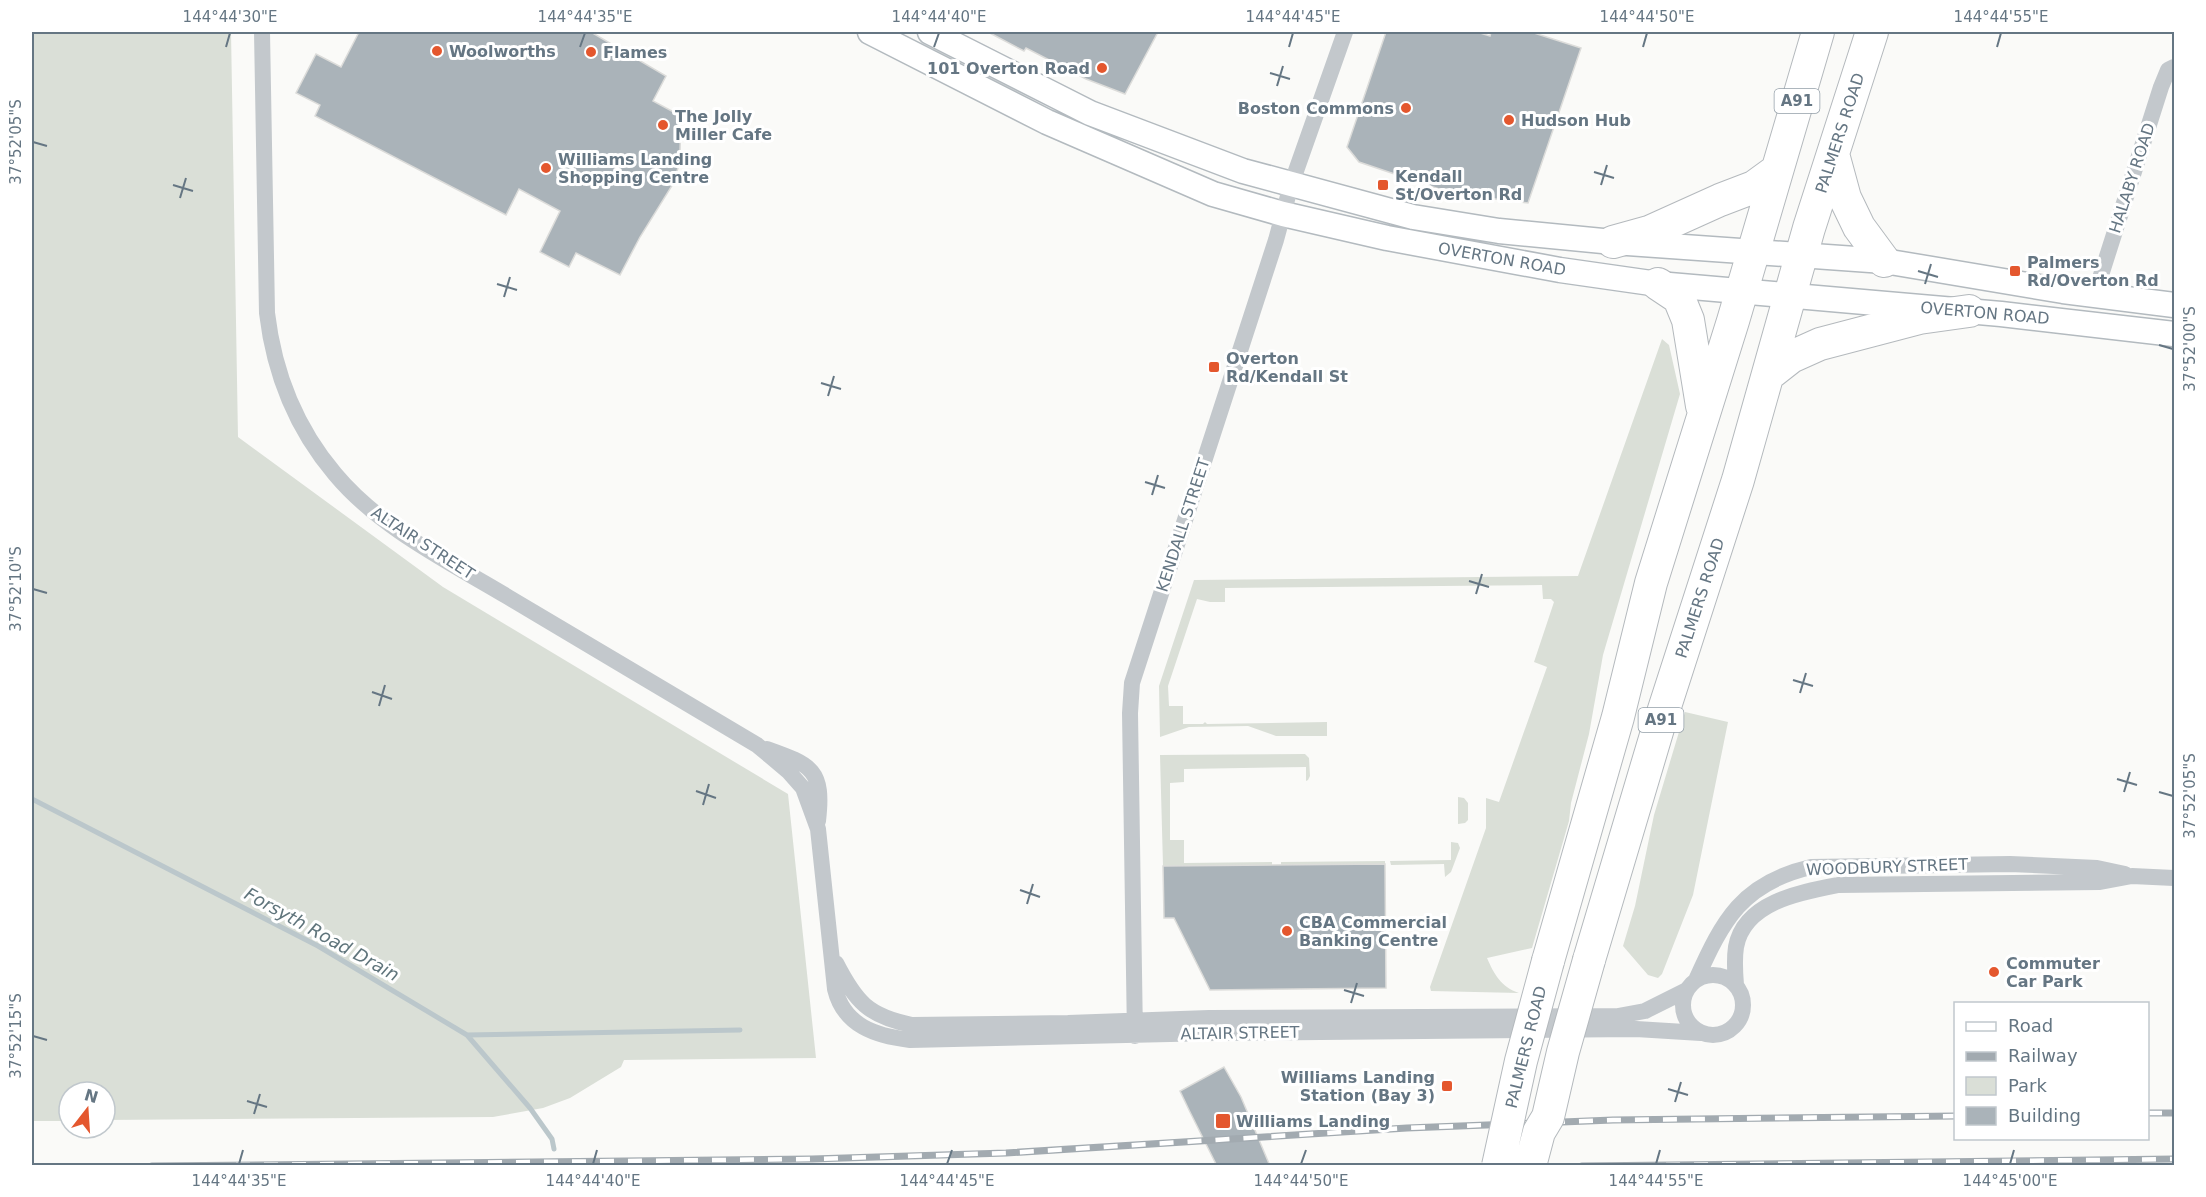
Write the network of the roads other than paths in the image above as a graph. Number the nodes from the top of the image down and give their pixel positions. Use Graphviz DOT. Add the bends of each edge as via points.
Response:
graph roads {
  1 [pos="262,32"];
  2 [pos="870,32"];
  3 [pos="930,32"];
  4 [pos="1345,32"];
  5 [pos="1818,32"];
  6 [pos="1872,32"];
  7 [pos="2175,67"];
  8 [pos="1833,154"];
  9 [pos="1776,171"];
  10 [pos="1292,185"];
  11 [pos="1283,214"];
  12 [pos="1613,242"];
  13 [pos="1754,251"];
  14 [pos="1802,254"];
  15 [pos="1884,261"];
  16 [pos="1658,284"];
  17 [pos="1742,291"];
  18 [pos="2095,294"];
  19 [pos="1791,296"];
  20 [pos="2127,299"];
  21 [pos="2175,305"];
  22 [pos="1969,311"];
  23 [pos="2127,328"];
  24 [pos="2175,333"];
  25 [pos="1768,375"];
  26 [pos="1703,412"];
  27 [pos="2010,864"];
  28 [pos="2132,876"];
  29 [pos="2175,878"];
  30 [pos="2022,882"];
  31 [pos="1999,884"];
  32 [pos="1691,985"];
  33 [pos="1736,985"];
  34 [pos="1135,1028"];
  35 [pos="1701,1033"];
  36 [pos="1548,1117"];
  37 [pos="1498,1166"];
  38 [pos="1530,1166"];
  39 [pos="1550,1166"];
  1 -- 34 [label="street, ALTAIR STREET" via="269,333 292,407 314,446 350,491 395,528 757,746 788,771 803,788 818,830 835,989 840,1005 855,1022 885,1037 910,1040"];
  2 -- 11 [label="street, OVERTON ROAD" via="1121,155 1213,194"];
  3 -- 10 [label="street, OVERTON ROAD" via="1090,113 1243,171"];
  4 -- 10 [label="street, KENDALL STREET"];
  5 -- 9 [label="highway, PALMERS ROAD / A91"];
  6 -- 8 [label="highway, PALMERS ROAD / A91"];
  7 -- 18 [label="street, HALABY ROAD" via="2168,70 2161,87"];
  8 -- 14 [label="highway, PALMERS ROAD / A91"];
  8 -- 15 [label="highway" via="1859,226"];
  9 -- 12 [label="highway" via="1754,188 1649,232"];
  9 -- 13 [label="highway, PALMERS ROAD / A91"];
  10 -- 11 [label="street, KENDALL STREET"];
  10 -- 12 [label="street, OVERTON ROAD" via="1413,217 1499,231"];
  11 -- 16 [label="street, OVERTON ROAD" via="1469,254"];
  11 -- 34 [label="street, KENDALL STREET" via="1132,683"];
  12 -- 13 [label="street, OVERTON ROAD"];
  13 -- 14 [label="street, OVERTON ROAD"];
  13 -- 17 [label="highway, PALMERS ROAD / A91"];
  14 -- 15 [label="street, OVERTON ROAD"];
  14 -- 19 [label="highway, PALMERS ROAD / A91"];
  15 -- 18 [label="street, OVERTON ROAD"];
  16 -- 17 [label="street, OVERTON ROAD"];
  16 -- 26 [label="highway" via="1679,298 1688,320"];
  17 -- 19 [label="street, OVERTON ROAD"];
  17 -- 26 [label="highway, PALMERS ROAD / A91"];
  18 -- 20 [label="street, OVERTON ROAD"];
  19 -- 22 [label="street, OVERTON ROAD"];
  19 -- 25 [label="highway, PALMERS ROAD / A91"];
  20 -- 21 [label="street, OVERTON ROAD"];
  20 -- 23 [label="street"];
  22 -- 23 [label="street, OVERTON ROAD"];
  22 -- 25 [label="highway" via="1920,318 1820,344 1791,357"];
  23 -- 24 [label="street, OVERTON ROAD"];
  25 -- 36 [label="highway, PALMERS ROAD / A91, bridge" via="1589,960"];
  26 -- 37 [label="highway, PALMERS ROAD / A91, bridge" via="1651,583 1618,717 1548,960"];
  27 -- 28 [label="street, WOODBURY STREET" via="2097,868"];
  27 -- 30 [label="street"];
  27 -- 31 [label="street"];
  27 -- 32 [label="street, WOODBURY STREET" via="1811,867 1788,873 1735,908"];
  28 -- 29 [label="street, WOODBURY STREET"];
  28 -- 30 [label="street, WOODBURY STREET" via="2100,882"];
  30 -- 31 [label="street, WOODBURY STREET"];
  31 -- 33 [label="street, WOODBURY STREET" via="1838,885 1796,893 1763,909 1743,928 1737,946"];
  32 -- 33 [label="street" via="1706,976 1717,975"];
  32 -- 34 [label="street, ALTAIR STREET" via="1645,1011 1618,1016 1221,1018"];
  32 -- 35 [label="street" via="1684,998 1684,1015"];
  33 -- 35 [label="street" via="1744,1006 1737,1025 1720,1035"];
  34 -- 35 [label="street, ALTAIR STREET" via="1636,1029"];
  36 -- 38 [label="highway, PALMERS ROAD / A91, bridge" via="1539,1132"];
  36 -- 39 [label="highway"];
}
